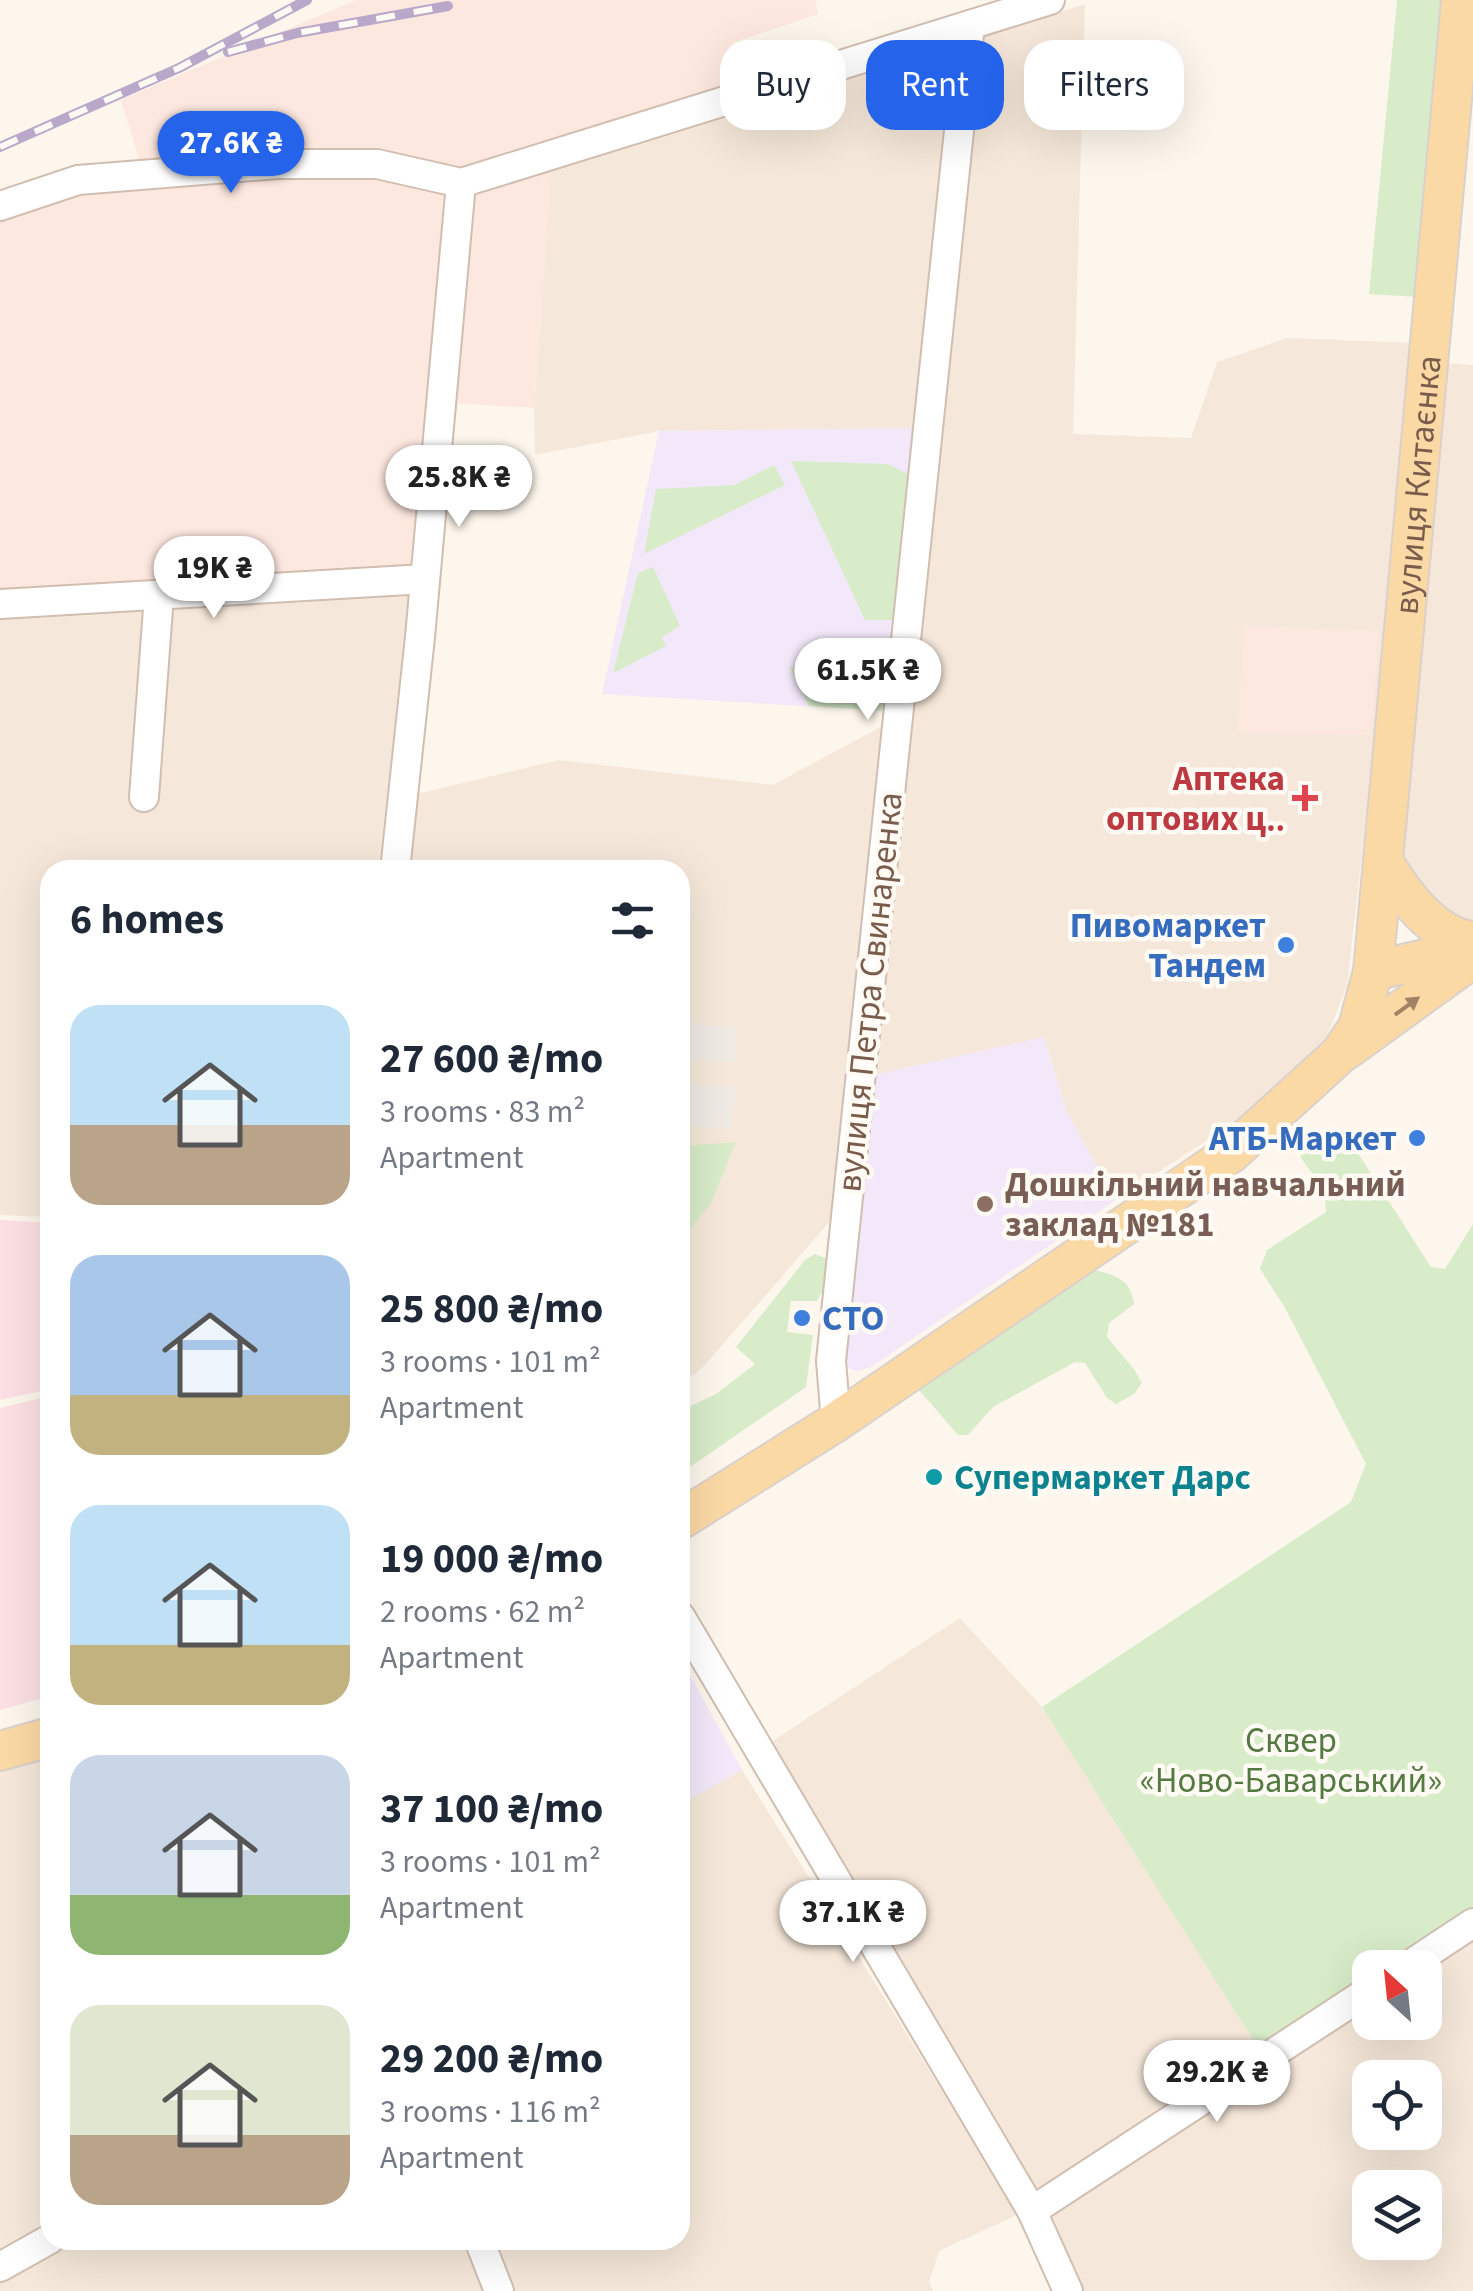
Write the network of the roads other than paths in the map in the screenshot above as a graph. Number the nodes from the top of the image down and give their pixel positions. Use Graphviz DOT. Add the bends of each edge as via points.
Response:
graph roads {
  1 [pos="1050,0"];
  2 [pos="1461,0"];
  3 [pos="970,25"];
  4 [pos="461,184"];
  5 [pos="0,206"];
  6 [pos="425,579"];
  7 [pos="160,596"];
  8 [pos="0,604"];
  9 [pos="144,797"];
  10 [pos="396,860"];
  11 [pos="1383,860"];
  12 [pos="1473,945"];
  13 [pos="1473,958"];
  14 [pos="1372,971"];
  15 [pos="1340,1054"];
  16 [pos="836,1422"];
  17 [pos="690,1514"];
  18 [pos="690,1633"];
  19 [pos="40,1740"];
  20 [pos="0,1752"];
  21 [pos="1473,1924"];
  22 [pos="1433,1950"];
  23 [pos="1352,2002"];
  24 [pos="1032,2210"];
  25 [pos="40,2245"];
  26 [pos="482,2250"];
  27 [pos="0,2268"];
  28 [pos="499,2291"];
  29 [pos="1068,2291"];
  1 -- 3 [label="street"];
  2 -- 11 [label="main road, вулиця Китаєнка"];
  3 -- 4 [label="street"];
  3 -- 16 [label="street, вулиця Петра Свинаренка" via="831,1361"];
  4 -- 5 [label="street" via="377,164 277,164 78,180"];
  4 -- 6 [label="street"];
  6 -- 7 [label="street"];
  6 -- 10 [label="street"];
  7 -- 8 [label="street"];
  7 -- 9 [label="street"];
  11 -- 12 [label="main road" via="1425,915"];
  11 -- 14 [label="main road, вулиця Китаєнка"];
  12 -- 14 [label="main road"];
  15 -- 13 [label="main road, one-way"];
  14 -- 15 [label="main road, вулиця Китаєнка" via="1358,1027"];
  15 -- 16 [label="main road" via="1230,1154"];
  16 -- 17 [label="main road"];
  18 -- 24 [label="street"];
  19 -- 20 [label="main road"];
  21 -- 22 [label="street"];
  23 -- 24 [label="street"];
  24 -- 29 [label="street"];
  25 -- 27 [label="street"];
  26 -- 28 [label="street"];
}
